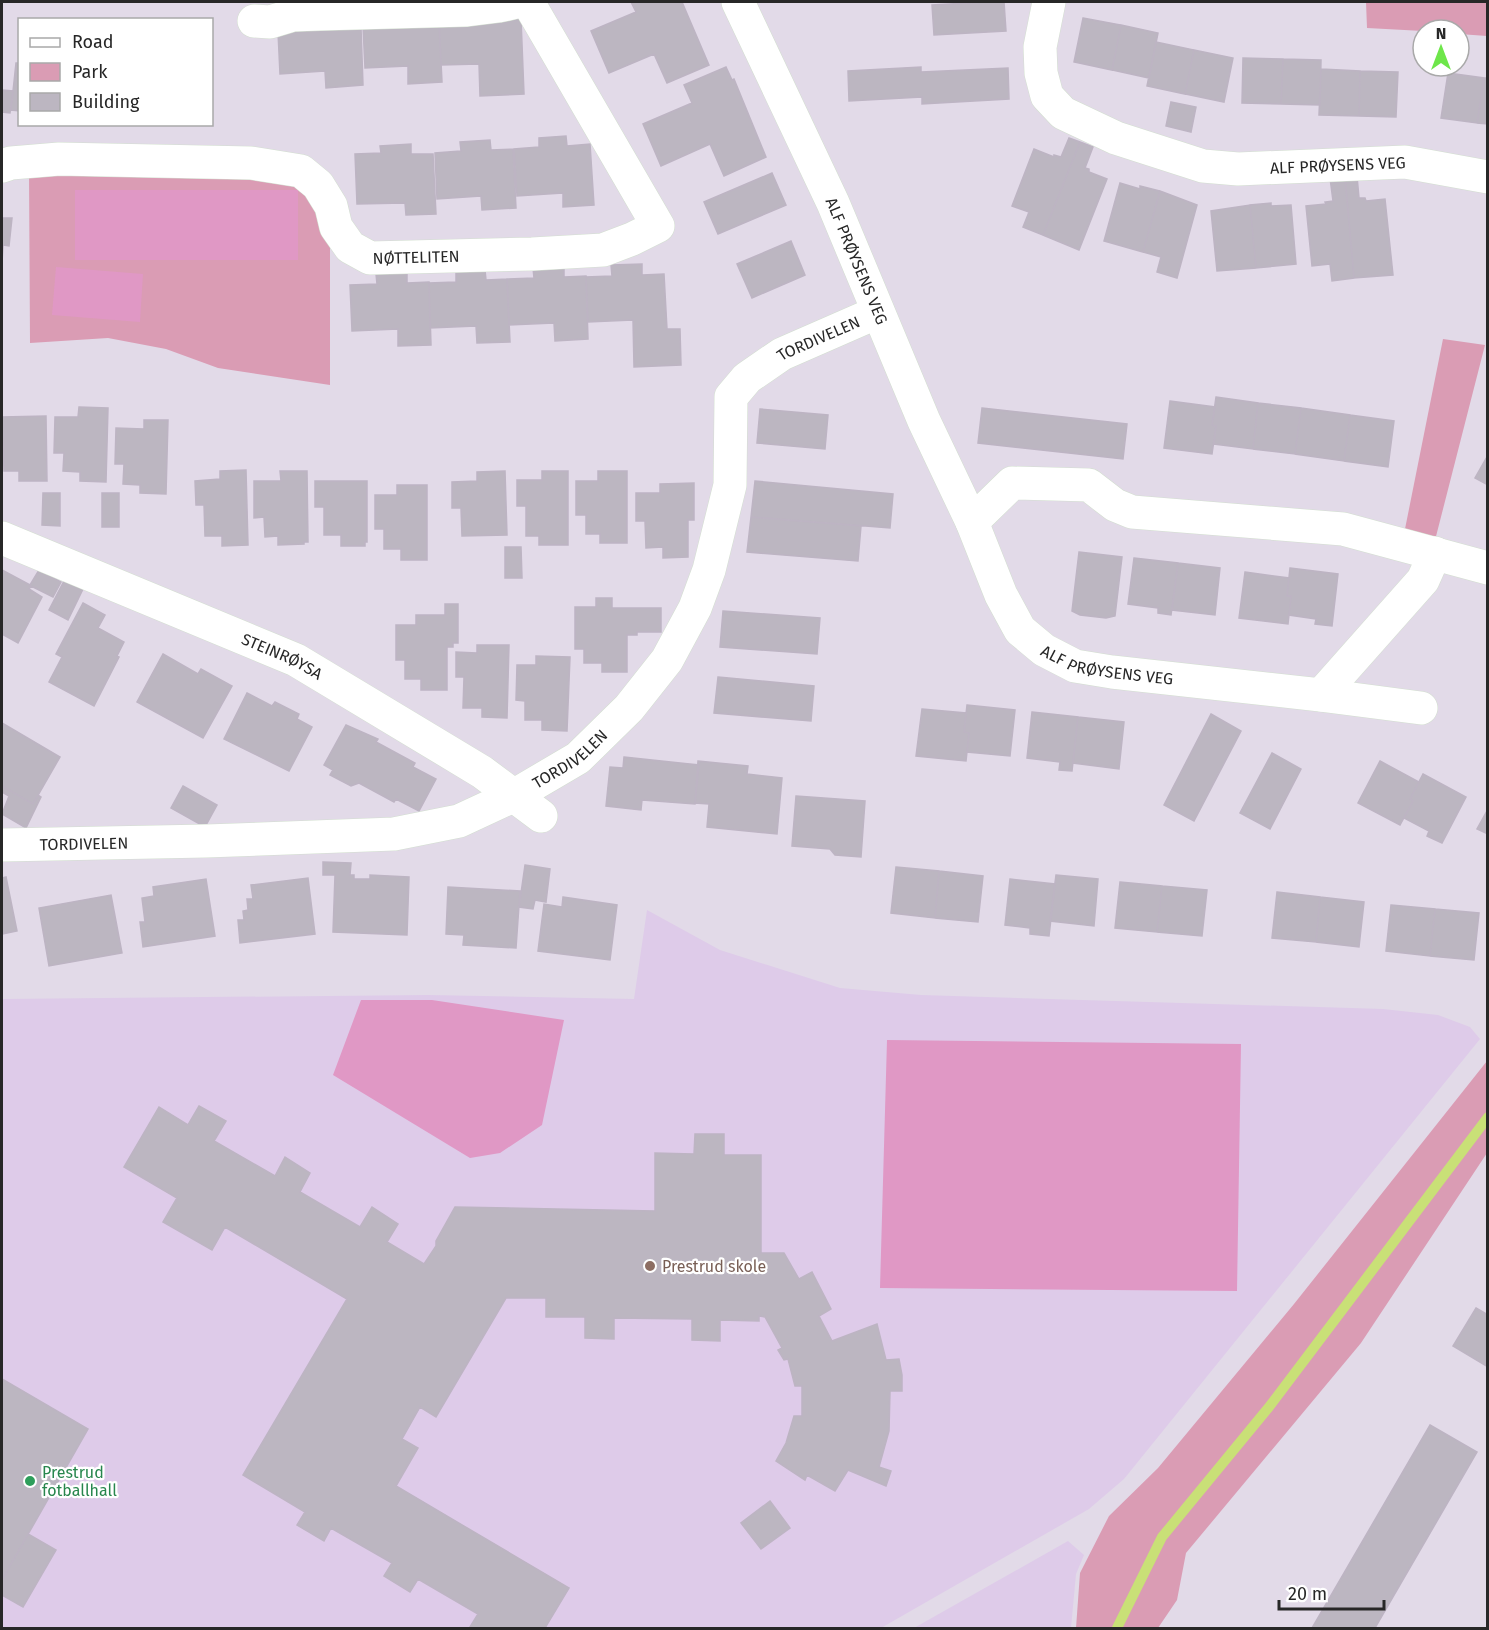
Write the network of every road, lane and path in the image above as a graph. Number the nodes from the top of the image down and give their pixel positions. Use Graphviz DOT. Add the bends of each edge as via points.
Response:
graph roads {
  1 [pos="517,2"];
  2 [pos="528,2"];
  3 [pos="738,2"];
  4 [pos="1049,2"];
  5 [pos="254,21"];
  6 [pos="2,165"];
  7 [pos="1488,177"];
  8 [pos="878,312"];
  9 [pos="972,522"];
  10 [pos="2,538"];
  11 [pos="1435,553"];
  12 [pos="1488,568"];
  13 [pos="1321,695"];
  14 [pos="1421,708"];
  15 [pos="515,795"];
  16 [pos="541,816"];
  17 [pos="2,845"];
  1 -- 5 [label="street" via="466,10 293,15 270,22"];
  2 -- 6 [label="street, NØTTELITEN" via="658,226 603,250 370,258 350,247 336,227 331,206 318,185 301,171 251,162 59,159"];
  3 -- 8 [label="street, ALF PRØYSENS VEG" via="833,203"];
  4 -- 7 [label="street, ALF PRØYSENS VEG" via="1040,47 1047,96 1063,112 1116,138 1203,166 1238,169 1405,162"];
  8 -- 9 [label="street, ALF PRØYSENS VEG"];
  8 -- 15 [label="street, TORDIVELEN" via="782,354 747,378 731,397 730,485 709,570 681,637 629,708 578,759"];
  9 -- 11 [label="street" via="1012,483 1089,485 1115,505 1132,512 1343,529"];
  9 -- 13 [label="street, ALF PRØYSENS VEG" via="1001,595 1020,630 1044,650 1075,666"];
  10 -- 15 [label="street, STEINRØYSA" via="296,660"];
  11 -- 12 [label="street"];
  11 -- 13 [label="street" via="1423,580"];
  13 -- 14 [label="street, ALF PRØYSENS VEG"];
  15 -- 16 [label="street, STEINRØYSA"];
  15 -- 17 [label="street, TORDIVELEN" via="459,821 394,834"];
}
